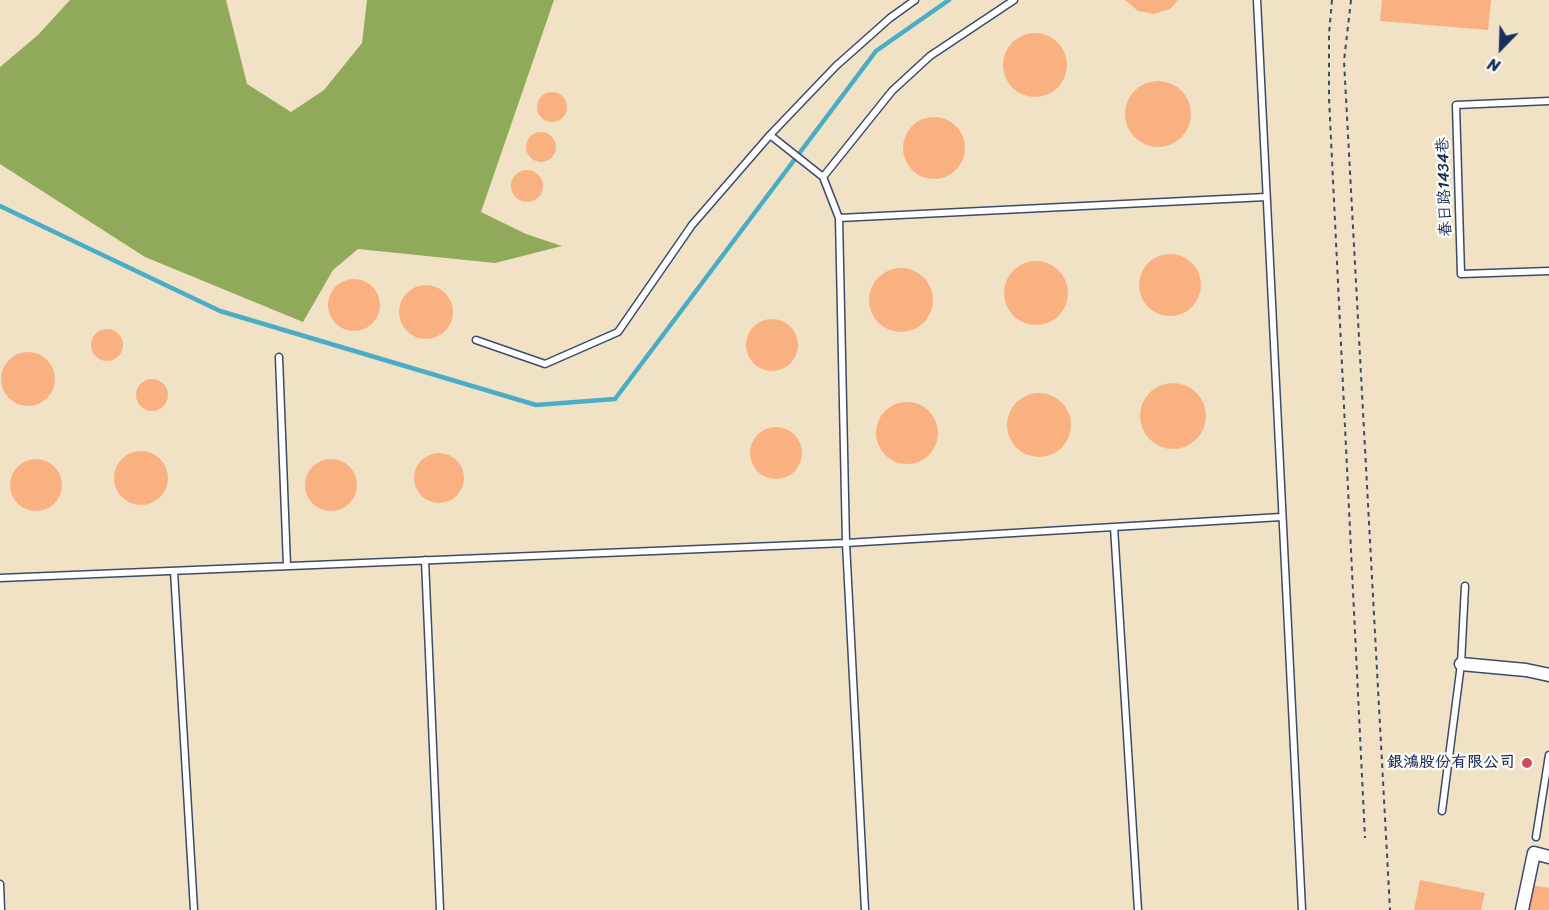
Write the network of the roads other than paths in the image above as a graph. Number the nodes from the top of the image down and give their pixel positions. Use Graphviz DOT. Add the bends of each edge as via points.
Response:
graph roads {
  1 [pos="915,0"];
  2 [pos="1014,0"];
  3 [pos="1257,0"];
  4 [pos="1549,101"];
  5 [pos="770,135"];
  6 [pos="823,177"];
  7 [pos="1266,197"];
  8 [pos="839,218"];
  9 [pos="1549,271"];
  10 [pos="476,340"];
  11 [pos="279,357"];
  12 [pos="1281,517"];
  13 [pos="1114,526"];
  14 [pos="846,543"];
  15 [pos="425,560"];
  16 [pos="286,566"];
  17 [pos="174,571"];
  18 [pos="0,578"];
  19 [pos="1465,586"];
  20 [pos="1461,664"];
  21 [pos="1549,675"];
  22 [pos="1549,755"];
  23 [pos="1443,811"];
  24 [pos="1536,837"];
  25 [pos="1549,857"];
  26 [pos="0,884"];
  27 [pos="1,910"];
  28 [pos="194,910"];
  29 [pos="440,910"];
  30 [pos="865,910"];
  31 [pos="1137,910"];
  32 [pos="1302,910"];
  33 [pos="1522,910"];
  1 -- 5 [label="lane" via="836,66"];
  2 -- 6 [label="lane" via="930,57 892,91"];
  3 -- 7 [label="lane"];
  4 -- 9 [label="lane, 春日路1434巷" via="1456,105 1461,273"];
  5 -- 6 [label="lane"];
  5 -- 10 [label="lane" via="692,225 618,332 545,364"];
  6 -- 8 [label="lane"];
  7 -- 8 [label="lane"];
  7 -- 12 [label="lane"];
  8 -- 14 [label="lane"];
  11 -- 16 [label="lane"];
  12 -- 13 [label="lane"];
  12 -- 32 [label="lane"];
  13 -- 14 [label="lane"];
  13 -- 31 [label="lane"];
  14 -- 15 [label="lane"];
  14 -- 30 [label="lane"];
  15 -- 16 [label="lane"];
  15 -- 29 [label="lane"];
  16 -- 17 [label="lane"];
  17 -- 18 [label="lane"];
  17 -- 28 [label="lane"];
  19 -- 20 [label="lane"];
  20 -- 21 [label="street"];
  20 -- 23 [label="lane"];
  22 -- 24 [label="lane"];
  25 -- 33 [label="street" via="1534,853"];
  26 -- 27 [label="lane"];
}
